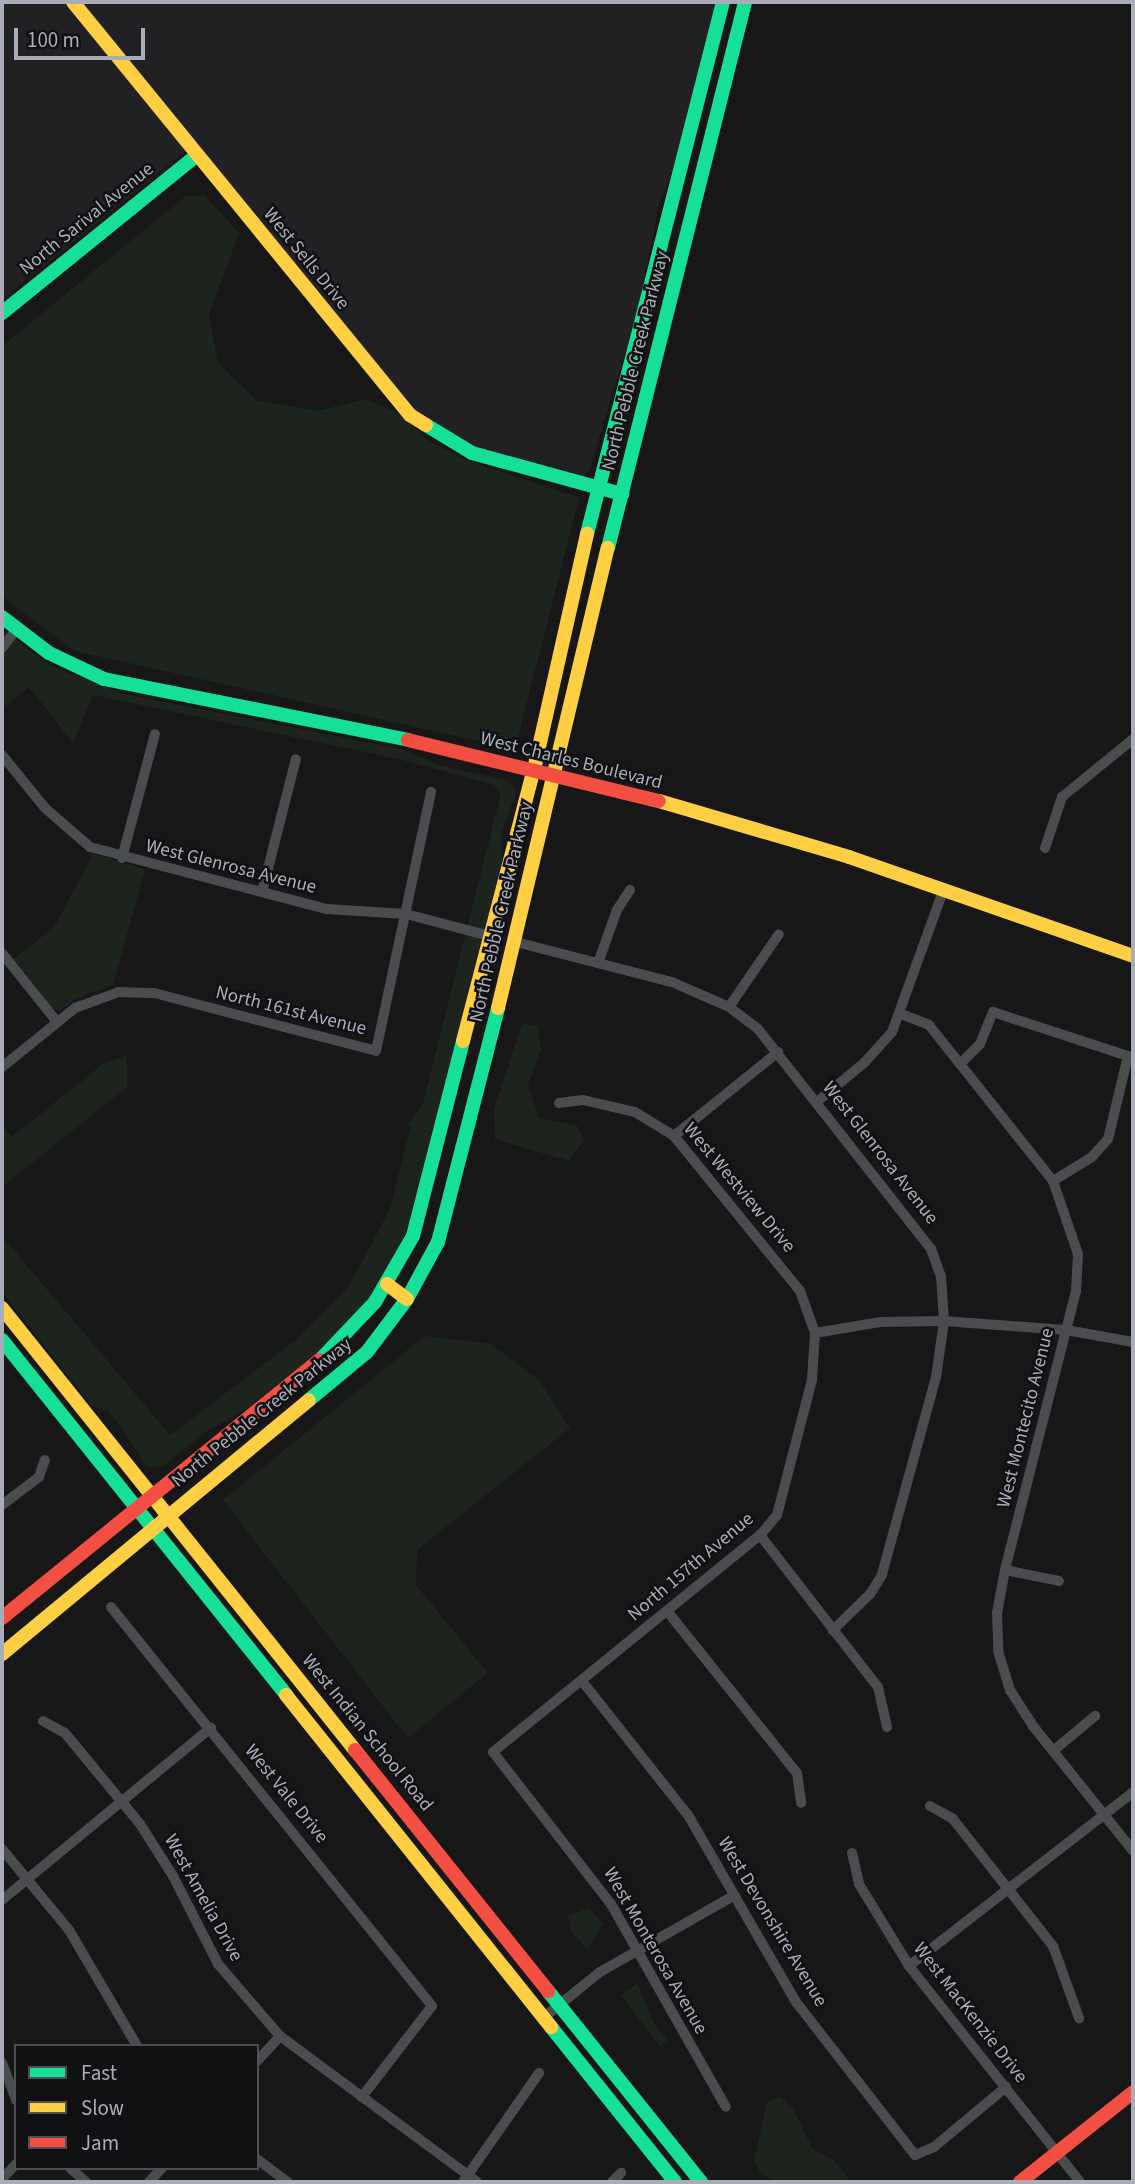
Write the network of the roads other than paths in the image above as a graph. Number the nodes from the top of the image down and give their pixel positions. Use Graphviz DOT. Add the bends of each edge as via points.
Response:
graph roads {
  1 [pos="74,2"];
  2 [pos="723,2"];
  3 [pos="745,2"];
  4 [pos="197,155"];
  5 [pos="674,195"];
  6 [pos="695,200"];
  7 [pos="2,313"];
  8 [pos="598,487"];
  9 [pos="622,494"];
  10 [pos="2,617"];
  11 [pos="16,630"];
  12 [pos="2,649"];
  13 [pos="155,734"];
  14 [pos="1133,739"];
  15 [pos="2,755"];
  16 [pos="296,759"];
  17 [pos="532,772"];
  18 [pos="554,775"];
  19 [pos="431,792"];
  20 [pos="1045,848"];
  21 [pos="122,858"];
  22 [pos="944,888"];
  23 [pos="630,890"];
  24 [pos="262,892"];
  25 [pos="406,914"];
  26 [pos="779,934"];
  27 [pos="490,936"];
  28 [pos="516,942"];
  29 [pos="2,953"];
  30 [pos="1133,956"];
  31 [pos="598,963"];
  32 [pos="729,1007"];
  33 [pos="901,1014"];
  34 [pos="57,1022"];
  35 [pos="778,1052"];
  36 [pos="960,1064"];
  37 [pos="2,1067"];
  38 [pos="818,1101"];
  39 [pos="559,1104"];
  40 [pos="674,1136"];
  41 [pos="1053,1181"];
  42 [pos="387,1284"];
  43 [pos="407,1299"];
  44 [pos="2,1307"];
  45 [pos="944,1321"];
  46 [pos="1066,1330"];
  47 [pos="815,1333"];
  48 [pos="2,1340"];
  49 [pos="1133,1342"];
  50 [pos="45,1460"];
  51 [pos="151,1494"];
  52 [pos="2,1506"];
  53 [pos="135,1508"];
  54 [pos="168,1515"];
  55 [pos="151,1527"];
  56 [pos="760,1535"];
  57 [pos="1005,1570"];
  58 [pos="1059,1581"];
  59 [pos="111,1607"];
  60 [pos="667,1611"];
  61 [pos="2,1618"];
  62 [pos="833,1630"];
  63 [pos="2,1654"];
  64 [pos="582,1681"];
  65 [pos="1095,1716"];
  66 [pos="43,1721"];
  67 [pos="887,1727"];
  68 [pos="211,1728"];
  69 [pos="1053,1751"];
  70 [pos="494,1752"];
  71 [pos="1133,1792"];
  72 [pos="121,1802"];
  73 [pos="801,1803"];
  74 [pos="930,1806"];
  75 [pos="1103,1812"];
  76 [pos="2,1849"];
  77 [pos="1133,1851"];
  78 [pos="852,1853"];
  79 [pos="27,1879"];
  80 [pos="1010,1886"];
  81 [pos="735,1895"];
  82 [pos="2,1900"];
  83 [pos="637,1951"];
  84 [pos="909,1966"];
  85 [pos="559,2005"];
  86 [pos="543,2018"];
  87 [pos="1079,2018"];
  88 [pos="279,2036"];
  89 [pos="136,2044"];
  90 [pos="259,2059"];
  91 [pos="2,2063"];
  92 [pos="539,2073"];
  93 [pos="1006,2087"];
  94 [pos="1133,2092"];
  95 [pos="14,2095"];
  96 [pos="362,2097"];
  97 [pos="726,2107"];
  98 [pos="1058,2152"];
  99 [pos="259,2161"];
  100 [pos="14,2166"];
  101 [pos="72,2170"];
  102 [pos="621,2173"];
  103 [pos="2,2179"];
  104 [pos="470,2180"];
  105 [pos="86,2182"];
  106 [pos="288,2182"];
  107 [pos="612,2182"];
  108 [pos="675,2182"];
  109 [pos="701,2182"];
  110 [pos="1020,2182"];
  111 [pos="1080,2182"];
  1 -- 4 [label="main road, West Sells Drive"];
  2 -- 5 [label="main road, North Pebble Creek Parkway"];
  3 -- 6 [label="main road, North Pebble Creek Parkway"];
  4 -- 7 [label="main road, North Sarival Avenue"];
  4 -- 8 [label="main road, West Sells Drive" via="410,415 472,453"];
  5 -- 6 [label="main road"];
  5 -- 8 [label="main road, North Pebble Creek Parkway"];
  6 -- 9 [label="main road, North Pebble Creek Parkway"];
  8 -- 9 [label="main road, West Sells Drive"];
  8 -- 17 [label="main road, North Pebble Creek Parkway"];
  9 -- 18 [label="main road, North Pebble Creek Parkway"];
  10 -- 11 [label="main road, West Charles Boulevard"];
  11 -- 12 [label="street"];
  11 -- 17 [label="main road, West Charles Boulevard" via="48,653 104,679 376,733"];
  13 -- 21 [label="street"];
  14 -- 20 [label="street" via="1062,797"];
  15 -- 21 [label="street, West Glenrosa Avenue" via="78,839"];
  16 -- 24 [label="street"];
  17 -- 18 [label="main road, West Charles Boulevard"];
  17 -- 27 [label="main road, North Pebble Creek Parkway"];
  18 -- 22 [label="main road, West Charles Boulevard" via="637,795"];
  18 -- 28 [label="main road, North Pebble Creek Parkway"];
  19 -- 25 [label="street, North 161st Avenue"];
  21 -- 24 [label="street, West Glenrosa Avenue"];
  22 -- 30 [label="main road, West Charles Boulevard"];
  22 -- 33 [label="street"];
  23 -- 31 [label="street" via="617,910"];
  24 -- 25 [label="street, West Glenrosa Avenue" via="327,909"];
  25 -- 27 [label="street, West Glenrosa Avenue"];
  25 -- 34 [label="street, North 161st Avenue" via="376,1051 154,993 119,992 99,997"];
  26 -- 32 [label="street"];
  27 -- 42 [label="main road, North Pebble Creek Parkway" via="422,1209"];
  28 -- 31 [label="street, West Glenrosa Avenue"];
  28 -- 43 [label="main road, North Pebble Creek Parkway" via="449,1209"];
  29 -- 34 [label="street"];
  31 -- 32 [label="street, West Glenrosa Avenue" via="672,982"];
  32 -- 35 [label="street, West Glenrosa Avenue"];
  33 -- 36 [label="street, West Montecito Avenue" via="929,1025"];
  33 -- 38 [label="street" via="872,1055"];
  34 -- 37 [label="street, North 161st Avenue"];
  35 -- 38 [label="street, West Glenrosa Avenue"];
  35 -- 40 [label="street"];
  36 -- 41 [label="street, West Montecito Avenue"];
  36 -- 41 [label="street" via="980,1044 993,1012 1128,1055 1108,1139 1092,1157"];
  38 -- 45 [label="street, West Glenrosa Avenue" via="931,1248 941,1276"];
  39 -- 40 [label="street, West Westview Drive" via="583,1100 635,1112"];
  40 -- 47 [label="street, West Westview Drive" via="800,1291"];
  41 -- 46 [label="street, West Montecito Avenue" via="1078,1254"];
  42 -- 43 [label="main road"];
  42 -- 51 [label="main road, North Pebble Creek Parkway" via="325,1356"];
  43 -- 54 [label="main road, North Pebble Creek Parkway" via="347,1370"];
  44 -- 51 [label="main road, West Indian School Road"];
  45 -- 46 [label="street"];
  45 -- 47 [label="street" via="881,1322"];
  45 -- 62 [label="street, West Glenrosa Avenue" via="936,1377 890,1556 870,1594"];
  46 -- 49 [label="street"];
  46 -- 57 [label="street, West Montecito Avenue"];
  47 -- 56 [label="street, North 157th Avenue" via="812,1380 785,1492 776,1515"];
  48 -- 53 [label="main road, West Indian School Road"];
  50 -- 52 [label="street" via="39,1477"];
  51 -- 53 [label="main road, North Pebble Creek Parkway"];
  51 -- 54 [label="main road, West Indian School Road"];
  53 -- 55 [label="main road, West Indian School Road"];
  53 -- 61 [label="main road, North Pebble Creek Parkway"];
  54 -- 55 [label="main road, North Pebble Creek Parkway"];
  54 -- 85 [label="main road, West Indian School Road"];
  55 -- 63 [label="main road, North Pebble Creek Parkway"];
  55 -- 86 [label="main road, West Indian School Road"];
  56 -- 60 [label="street, North 157th Avenue"];
  56 -- 62 [label="street"];
  57 -- 58 [label="street"];
  57 -- 69 [label="street, West Montecito Avenue" via="997,1613 998,1651 1010,1690"];
  59 -- 68 [label="street, West Vale Drive"];
  60 -- 64 [label="street, North 157th Avenue"];
  60 -- 73 [label="street" via="797,1773"];
  62 -- 67 [label="street" via="878,1687"];
  64 -- 70 [label="street, North 157th Avenue"];
  64 -- 81 [label="street, West Devonshire Avenue" via="688,1815"];
  65 -- 69 [label="street"];
  66 -- 72 [label="street, West Amelia Drive" via="65,1733"];
  68 -- 72 [label="street"];
  68 -- 96 [label="street, West Vale Drive" via="432,2006"];
  69 -- 75 [label="street, West Montecito Avenue"];
  70 -- 83 [label="street, West Monterosa Avenue" via="596,1882"];
  71 -- 75 [label="street"];
  72 -- 79 [label="street"];
  72 -- 88 [label="street, West Amelia Drive" via="163,1859 218,1964"];
  74 -- 80 [label="street" via="953,1819"];
  75 -- 77 [label="street, West Montecito Avenue"];
  75 -- 80 [label="street"];
  76 -- 79 [label="street"];
  78 -- 84 [label="street, West MacKenzie Drive" via="859,1884"];
  79 -- 82 [label="street"];
  79 -- 89 [label="street" via="69,1930"];
  80 -- 84 [label="street"];
  80 -- 87 [label="street" via="1053,1946"];
  81 -- 83 [label="street"];
  81 -- 93 [label="street, West Devonshire Avenue" via="796,2002 915,2155 934,2147"];
  83 -- 85 [label="street"];
  83 -- 97 [label="street, West Monterosa Avenue"];
  84 -- 93 [label="street, West MacKenzie Drive"];
  85 -- 86 [label="street"];
  85 -- 109 [label="main road, West Indian School Road"];
  86 -- 108 [label="main road, West Indian School Road"];
  88 -- 90 [label="street"];
  88 -- 96 [label="street, West Amelia Drive"];
  91 -- 95 [label="street"];
  92 -- 104 [label="street"];
  93 -- 98 [label="street, West MacKenzie Drive"];
  94 -- 98 [label="main road"];
  96 -- 104 [label="street, West Amelia Drive"];
  98 -- 110 [label="main road"];
  98 -- 111 [label="street, West MacKenzie Drive"];
  99 -- 106 [label="street"];
  100 -- 103 [label="street"];
  101 -- 105 [label="street"];
  102 -- 107 [label="street"];
}
